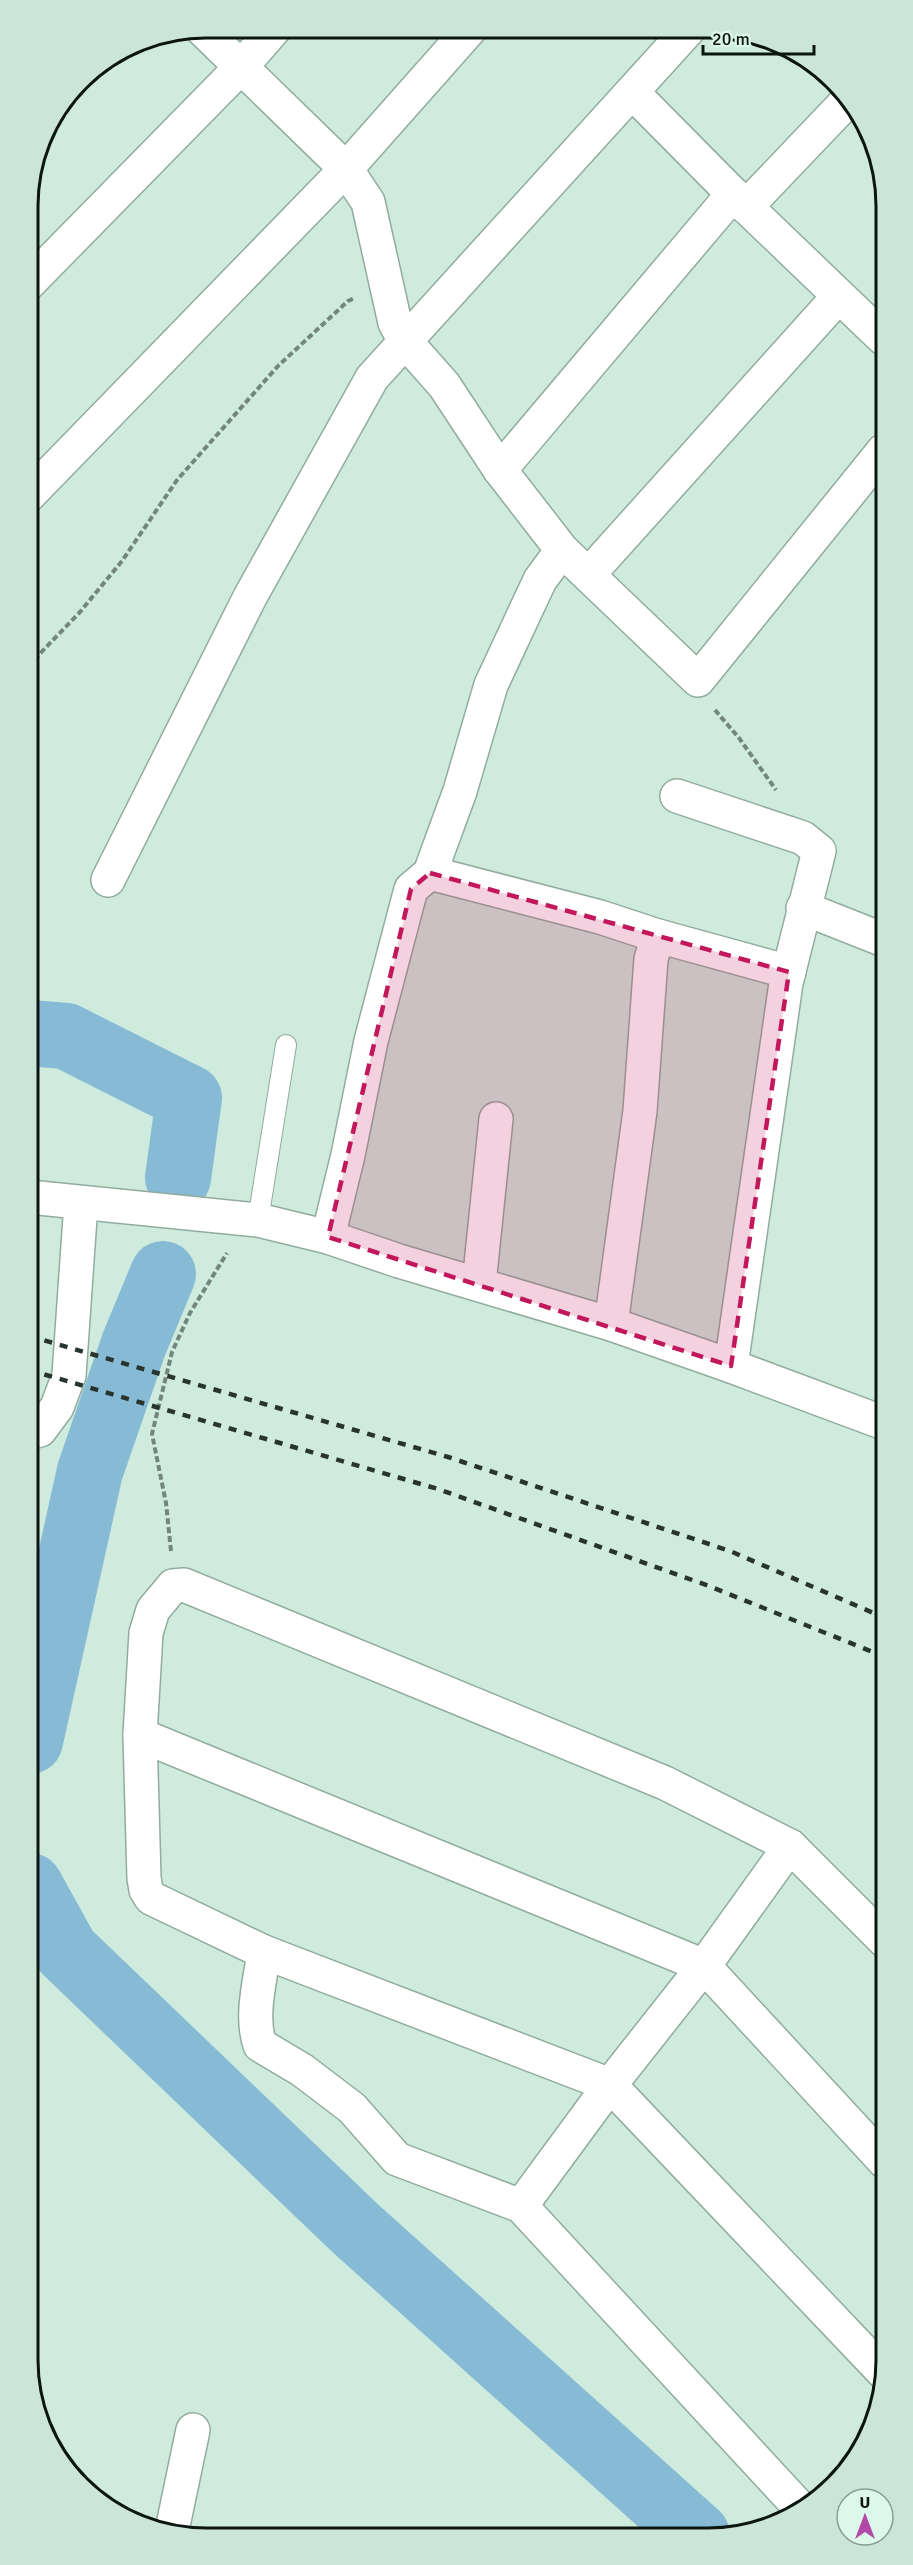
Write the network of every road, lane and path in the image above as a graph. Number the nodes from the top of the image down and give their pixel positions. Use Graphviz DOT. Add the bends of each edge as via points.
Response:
graph roads {
  1 [pos="211,38"];
  2 [pos="266,38"];
  3 [pos="462,38"];
  4 [pos="681,38"];
  5 [pos="241,67"];
  6 [pos="632,92"];
  7 [pos="842,105"];
  8 [pos="346,169"];
  9 [pos="739,201"];
  10 [pos="38,274"];
  11 [pos="385,284"];
  12 [pos="839,296"];
  13 [pos="876,320"];
  14 [pos="405,341"];
  15 [pos="876,462"];
  16 [pos="500,470"];
  17 [pos="38,486"];
  18 [pos="562,550"];
  19 [pos="589,574"];
  20 [pos="38,655"];
  21 [pos="698,680"];
  22 [pos="677,796"];
  23 [pos="803,838"];
  24 [pos="430,873"];
  25 [pos="108,880"];
  26 [pos="803,908"];
  27 [pos="658,936"];
  28 [pos="876,937"];
  29 [pos="789,972"];
  30 [pos="286,1045"];
  31 [pos="496,1119"];
  32 [pos="38,1198"];
  33 [pos="81,1203"];
  34 [pos="258,1220"];
  35 [pos="328,1237"];
  36 [pos="479,1284"];
  37 [pos="611,1324"];
  38 [pos="731,1366"];
  39 [pos="875,1420"];
  40 [pos="38,1431"];
  41 [pos="171,1558"];
  42 [pos="140,1736"];
  43 [pos="790,1846"];
  44 [pos="875,1931"];
  45 [pos="264,1952"];
  46 [pos="704,1966"];
  47 [pos="610,2085"];
  48 [pos="875,2151"];
  49 [pos="521,2206"];
  50 [pos="875,2363"];
  51 [pos="193,2430"];
  52 [pos="795,2503"];
  53 [pos="173,2524"];
  1 -- 5 [label="street"];
  2 -- 5 [label="street"];
  3 -- 8 [label="street"];
  4 -- 6 [label="street"];
  5 -- 8 [label="street"];
  5 -- 10 [label="street"];
  6 -- 9 [label="street"];
  6 -- 14 [label="street"];
  7 -- 9 [label="street"];
  8 -- 11 [label="street" via="368,202"];
  8 -- 17 [label="street"];
  9 -- 12 [label="street"];
  9 -- 16 [label="street"];
  11 -- 14 [label="street" via="394,323"];
  11 -- 20 [label="path" via="348,301 278,366 177,480 122,561"];
  12 -- 13 [label="street"];
  12 -- 19 [label="street"];
  14 -- 16 [label="street" via="444,385"];
  14 -- 25 [label="street" via="372,378 249,597"];
  15 -- 21 [label="street"];
  16 -- 18 [label="street"];
  18 -- 19 [label="street"];
  18 -- 24 [label="street" via="540,580 491,685 460,791"];
  19 -- 21 [label="street"];
  21 -- 23 [label="path" via="706,699 740,738 786,805"];
  22 -- 23 [label="street"];
  23 -- 26 [label="street" via="819,851"];
  24 -- 27 [label="street"];
  24 -- 35 [label="street" via="411,889 371,1041"];
  26 -- 28 [label="street"];
  26 -- 29 [label="street"];
  27 -- 29 [label="street"];
  27 -- 37 [label="street" via="651,959 640,1111"];
  29 -- 38 [label="street"];
  30 -- 34 [label="lane"];
  31 -- 36 [label="street"];
  32 -- 33 [label="street"];
  33 -- 34 [label="street"];
  33 -- 40 [label="street" via="69,1375 57,1407"];
  34 -- 35 [label="street"];
  34 -- 41 [label="path" via="229,1249 190,1313 172,1352 152,1434 166,1503"];
  35 -- 36 [label="street"];
  36 -- 37 [label="street"];
  37 -- 38 [label="street"];
  38 -- 39 [label="street"];
  42 -- 43 [label="street" via="146,1634 153,1610 173,1586 184,1585 654,1779"];
  42 -- 45 [label="street" via="146,1890 151,1898 173,1911"];
  42 -- 46 [label="street"];
  43 -- 44 [label="street"];
  43 -- 46 [label="street"];
  45 -- 47 [label="street"];
  45 -- 49 [label="street" via="256,2016 260,2045 302,2070 352,2108 397,2160"];
  46 -- 47 [label="street"];
  46 -- 48 [label="street"];
  47 -- 49 [label="street"];
  47 -- 50 [label="street"];
  49 -- 52 [label="street"];
  51 -- 53 [label="street"];
}
